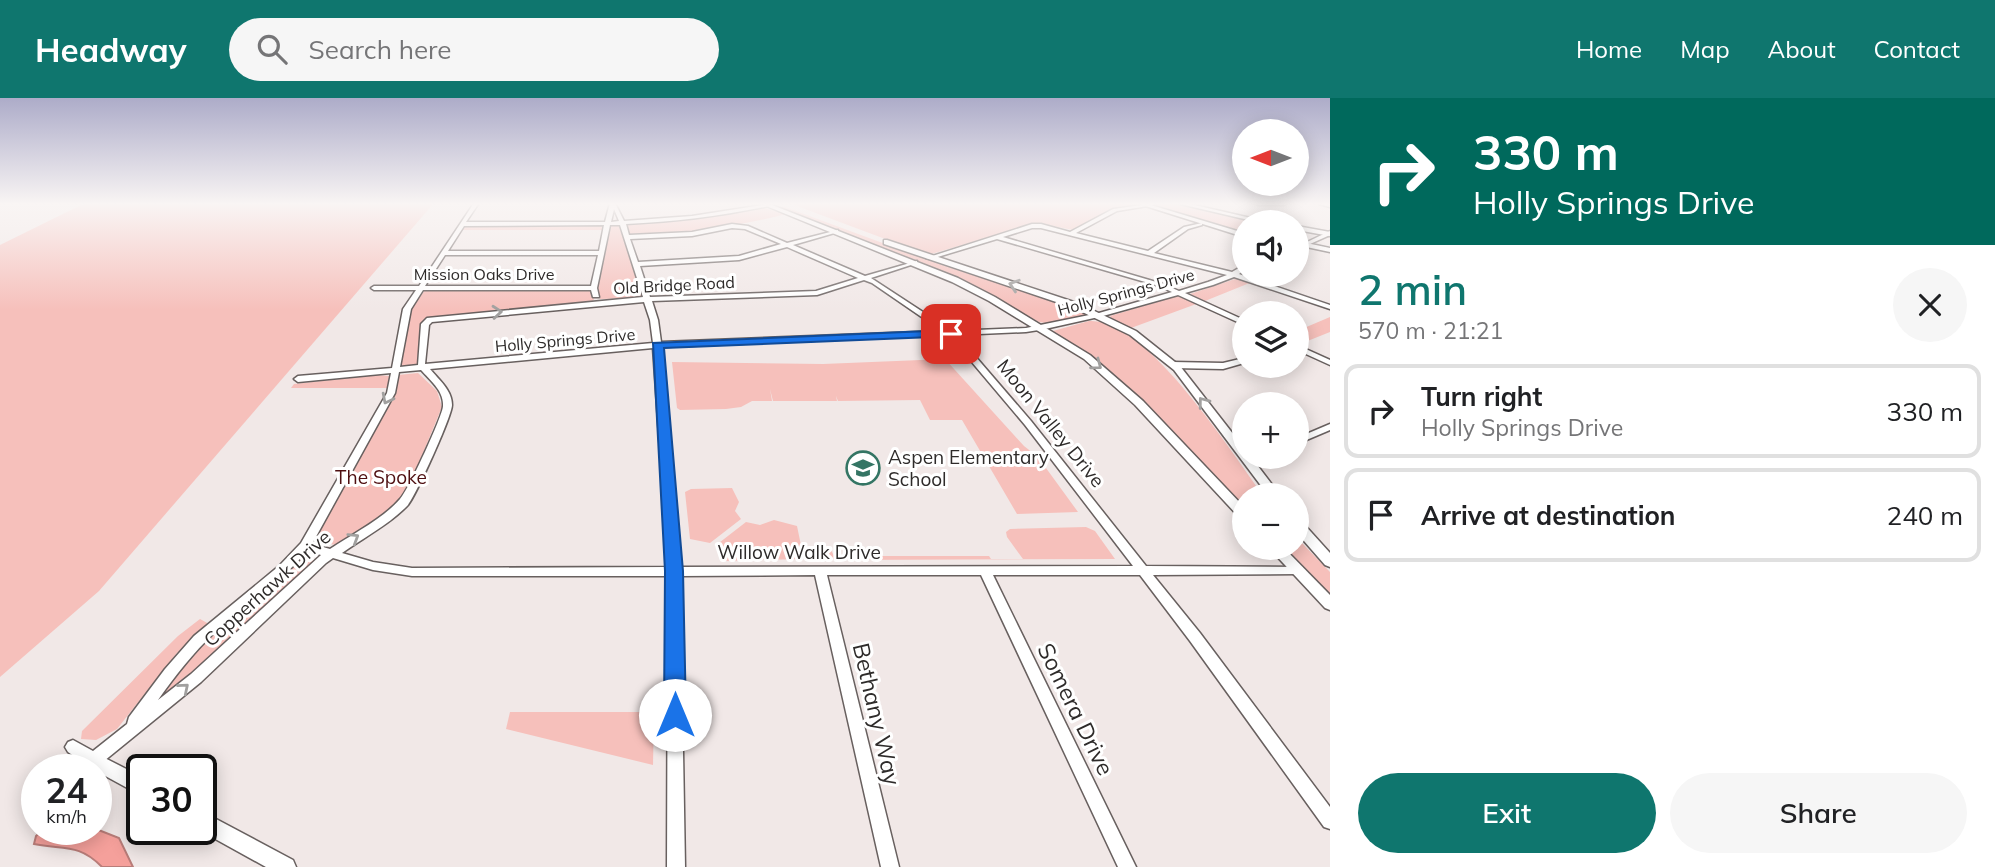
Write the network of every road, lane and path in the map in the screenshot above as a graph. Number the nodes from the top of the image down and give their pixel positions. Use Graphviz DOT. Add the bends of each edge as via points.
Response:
graph roads {
  1 [pos="452,239"];
  2 [pos="604,239"];
  3 [pos="627,239"];
  4 [pos="775,239"];
  5 [pos="807,239"];
  6 [pos="856,239"];
  7 [pos="878,239"];
  8 [pos="991,239"];
  9 [pos="1003,239"];
  10 [pos="1095,239"];
  11 [pos="1170,239"];
  12 [pos="1309,243"];
  13 [pos="788,244"];
  14 [pos="1330,250"];
  15 [pos="443,253"];
  16 [pos="601,253"];
  17 [pos="1149,253"];
  18 [pos="929,258"];
  19 [pos="915,262"];
  20 [pos="636,264"];
  21 [pos="1232,274"];
  22 [pos="1232,276"];
  23 [pos="866,278"];
  24 [pos="1270,287"];
  25 [pos="374,288"];
  26 [pos="421,288"];
  27 [pos="594,288"];
  28 [pos="1181,292"];
  29 [pos="647,300"];
  30 [pos="598,303"];
  31 [pos="1330,307"];
  32 [pos="1099,315"];
  33 [pos="1232,317"];
  34 [pos="1040,327"];
  35 [pos="951,334"];
  36 [pos="657,345"];
  37 [pos="1309,353"];
  38 [pos="1232,363"];
  39 [pos="1330,363"];
  40 [pos="1173,365"];
  41 [pos="422,367"];
  42 [pos="396,370"];
  43 [pos="299,379"];
  44 [pos="1330,427"];
  45 [pos="1229,436"];
  46 [pos="1232,436"];
  47 [pos="1309,436"];
  48 [pos="1232,440"];
  49 [pos="1232,502"];
  50 [pos="1309,538"];
  51 [pos="305,546"];
  52 [pos="331,554"];
  53 [pos="1288,560"];
  54 [pos="1330,561"];
  55 [pos="1143,570"];
  56 [pos="1298,570"];
  57 [pos="674,571"];
  58 [pos="820,571"];
  59 [pos="985,571"];
  60 [pos="1330,604"];
  61 [pos="130,729"];
  62 [pos="73,747"];
  63 [pos="78,754"];
  64 [pos="100,754"];
  65 [pos="1330,821"];
  66 [pos="217,829"];
  67 [pos="286,867"];
  68 [pos="676,867"];
  69 [pos="890,867"];
  70 [pos="1127,867"];
  1 -- 15 [label="street, Copperhawk Drive"];
  2 -- 16 [label="street"];
  3 -- 20 [label="street"];
  4 -- 13 [label="street, Moon Valley Drive"];
  5 -- 13 [label="street"];
  6 -- 19 [label="street"];
  7 -- 18 [label="street"];
  8 -- 18 [label="street"];
  9 -- 28 [label="street"];
  10 -- 17 [label="street"];
  11 -- 17 [label="street"];
  12 -- 14 [label="street"];
  13 -- 20 [label="street" via="732,259"];
  13 -- 23 [label="street, Moon Valley Drive"];
  15 -- 16 [label="street"];
  15 -- 26 [label="street, Copperhawk Drive"];
  16 -- 27 [label="street"];
  17 -- 21 [label="street"];
  32 -- 18 [label="street, one-way"];
  19 -- 23 [label="street, Old Bridge Road"];
  19 -- 34 [label="street"];
  20 -- 29 [label="street"];
  22 -- 28 [label="street, Holly Springs Drive"];
  23 -- 29 [label="street, Old Bridge Road" via="817,293"];
  23 -- 35 [label="street, Moon Valley Drive"];
  24 -- 31 [label="street"];
  25 -- 26 [label="street, Mission Oaks Drive"];
  26 -- 27 [label="street, Mission Oaks Drive"];
  26 -- 42 [label="street, Copperhawk Drive" via="406,312"];
  27 -- 30 [label="street"];
  28 -- 32 [label="street, Holly Springs Drive"];
  28 -- 33 [label="street"];
  29 -- 30 [label="street, Old Bridge Road"];
  29 -- 36 [label="street"];
  41 -- 30 [label="street, Old Bridge Road, one-way" via="425,324 430,320"];
  32 -- 34 [label="street, Holly Springs Drive"];
  32 -- 40 [label="street"];
  34 -- 35 [label="street, Holly Springs Drive"];
  34 -- 49 [label="street, one-way" via="1107,372"];
  35 -- 36 [label="street, Holly Springs Drive"];
  35 -- 55 [label="street, Moon Valley Drive" via="1028,423"];
  36 -- 41 [label="street, Holly Springs Drive"];
  36 -- 57 [label="street"];
  37 -- 39 [label="street"];
  38 -- 40 [label="street"];
  45 -- 40 [label="street, one-way"];
  41 -- 42 [label="street, Holly Springs Drive"];
  52 -- 41 [label="street, Copperhawk Drive, one-way" via="390,515 416,483 448,407 444,391"];
  42 -- 43 [label="street, Holly Springs Drive"];
  42 -- 51 [label="street, Copperhawk Drive, one-way" via="391,393"];
  44 -- 47 [label="street"];
  45 -- 46 [label="street"];
  45 -- 48 [label="street"];
  50 -- 54 [label="street"];
  51 -- 52 [label="street, Willow Walk Drive"];
  51 -- 61 [label="street, Copperhawk Drive" via="193,646"];
  52 -- 57 [label="street, Willow Walk Drive" via="412,572"];
  61 -- 52 [label="street, Copperhawk Drive, one-way" via="196,678"];
  53 -- 56 [label="street"];
  55 -- 56 [label="street, Willow Walk Drive"];
  55 -- 59 [label="street, Willow Walk Drive"];
  55 -- 65 [label="street, Moon Valley Drive"];
  56 -- 60 [label="street"];
  57 -- 58 [label="street, Willow Walk Drive"];
  57 -- 68 [label="street"];
  58 -- 59 [label="street, Willow Walk Drive"];
  58 -- 69 [label="street, Bethany Way"];
  59 -- 70 [label="street, Somera Drive"];
  61 -- 64 [label="street, Copperhawk Drive"];
  62 -- 63 [label="street"];
  66 -- 67 [label="street"];
}
